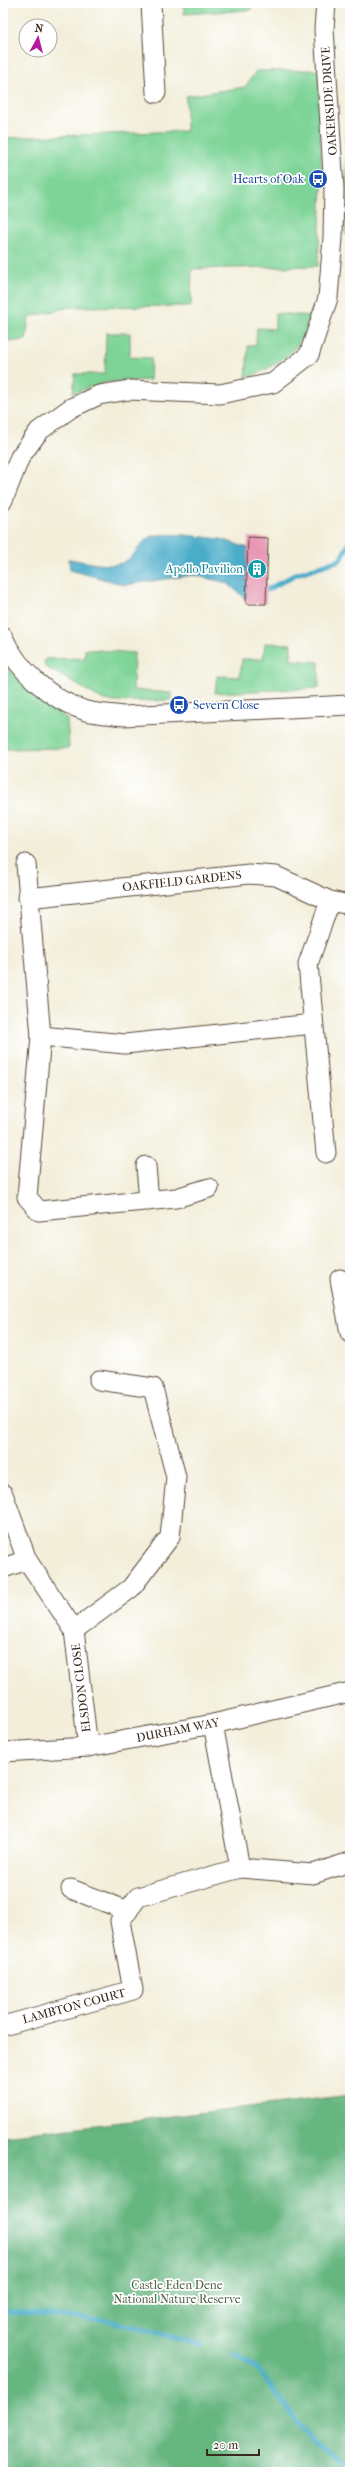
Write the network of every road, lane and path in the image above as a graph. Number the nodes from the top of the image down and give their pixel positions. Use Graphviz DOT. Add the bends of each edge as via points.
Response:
graph roads {
  1 [pos="151,3"];
  2 [pos="326,3"];
  3 [pos="156,93"];
  4 [pos="3,500"];
  5 [pos="3,637"];
  6 [pos="350,705"];
  7 [pos="26,864"];
  8 [pos="28,898"];
  9 [pos="330,902"];
  10 [pos="350,905"];
  11 [pos="313,1024"];
  12 [pos="41,1036"];
  13 [pos="326,1153"];
  14 [pos="146,1166"];
  15 [pos="209,1188"];
  16 [pos="149,1201"];
  17 [pos="340,1279"];
  18 [pos="350,1333"];
  19 [pos="99,1380"];
  20 [pos="3,1494"];
  21 [pos="27,1560"];
  22 [pos="3,1568"];
  23 [pos="74,1630"];
  24 [pos="350,1692"];
  25 [pos="213,1724"];
  26 [pos="88,1747"];
  27 [pos="3,1752"];
  28 [pos="350,1862"];
  29 [pos="240,1868"];
  30 [pos="71,1889"];
  31 [pos="128,1911"];
  32 [pos="3,2026"];
  1 -- 3 [label="street"];
  2 -- 4 [label="street, OAKERSIDE DRIVE" via="324,29 330,52 333,238 328,298 309,355 273,383 220,394 129,390 99,395 78,405 39,431 20,457"];
  5 -- 6 [label="street" via="24,672 60,698 86,711 123,716"];
  7 -- 8 [label="street"];
  8 -- 9 [label="street, OAKFIELD GARDENS" via="250,874 276,876"];
  8 -- 12 [label="street"];
  9 -- 10 [label="street, OAKFIELD GARDENS"];
  9 -- 11 [label="street" via="308,964"];
  11 -- 12 [label="street" via="125,1044"];
  11 -- 13 [label="street"];
  12 -- 16 [label="street" via="27,1197 39,1211"];
  14 -- 16 [label="street"];
  15 -- 16 [label="street" via="176,1198"];
  17 -- 18 [label="street"];
  19 -- 23 [label="street, ELSDON CLOSE" via="153,1388 176,1477 172,1522 170,1537 131,1588"];
  20 -- 21 [label="street, ELSDON CLOSE"];
  21 -- 22 [label="street"];
  21 -- 23 [label="street, ELSDON CLOSE"];
  23 -- 26 [label="street, ELSDON CLOSE"];
  24 -- 25 [label="street, DURHAM WAY"];
  25 -- 26 [label="street, DURHAM WAY"];
  25 -- 29 [label="street"];
  26 -- 27 [label="street, DURHAM WAY"];
  28 -- 29 [label="street, LAMBTON COURT" via="313,1874"];
  29 -- 31 [label="street, LAMBTON COURT" via="138,1897"];
  30 -- 31 [label="street"];
  31 -- 32 [label="street, LAMBTON COURT" via="120,1921 132,1990"];
}
